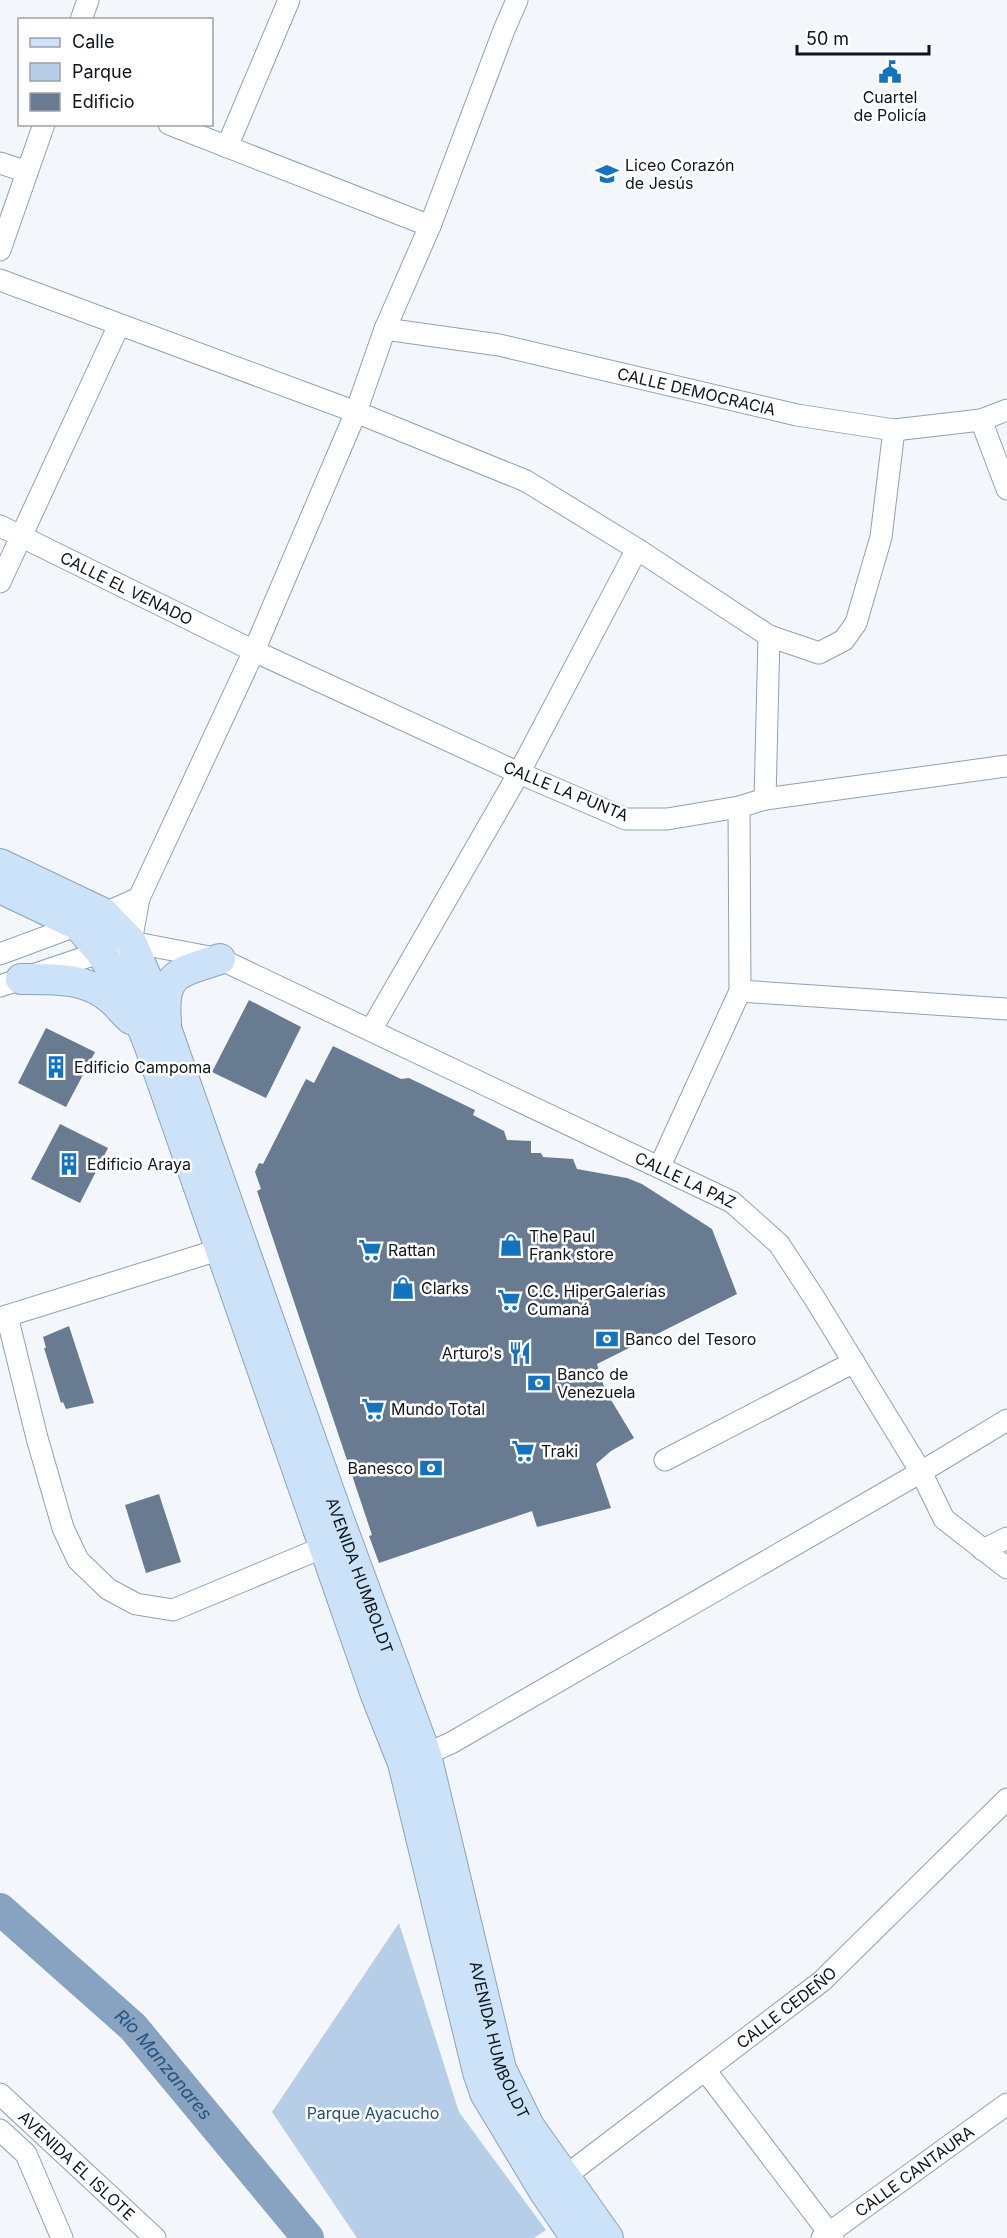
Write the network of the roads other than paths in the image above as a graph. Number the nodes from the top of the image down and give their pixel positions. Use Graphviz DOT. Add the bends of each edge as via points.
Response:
graph roads {
  1 [pos="88,0"];
  2 [pos="289,0"];
  3 [pos="517,0"];
  4 [pos="82,18"];
  5 [pos="43,126"];
  6 [pos="174,126"];
  7 [pos="227,147"];
  8 [pos="0,163"];
  9 [pos="27,172"];
  10 [pos="430,226"];
  11 [pos="0,250"];
  12 [pos="0,280"];
  13 [pos="119,325"];
  14 [pos="385,329"];
  15 [pos="1007,410"];
  16 [pos="356,412"];
  17 [pos="981,420"];
  18 [pos="894,430"];
  19 [pos="1007,489"];
  20 [pos="0,526"];
  21 [pos="21,537"];
  22 [pos="637,549"];
  23 [pos="0,582"];
  24 [pos="769,636"];
  25 [pos="254,651"];
  26 [pos="1007,766"];
  27 [pos="519,773"];
  28 [pos="765,799"];
  29 [pos="739,807"];
  30 [pos="0,864"];
  31 [pos="0,888"];
  32 [pos="139,898"];
  33 [pos="91,919"];
  34 [pos="131,942"];
  35 [pos="100,951"];
  36 [pos="0,954"];
  37 [pos="220,959"];
  38 [pos="10,982"];
  39 [pos="740,991"];
  40 [pos="1007,1009"];
  41 [pos="371,1030"];
  42 [pos="156,1033"];
  43 [pos="660,1166"];
  44 [pos="231,1246"];
  45 [pos="3,1317"];
  46 [pos="854,1362"];
  47 [pos="1007,1420"];
  48 [pos="665,1460"];
  49 [pos="921,1472"];
  50 [pos="1007,1538"];
  51 [pos="324,1547"];
  52 [pos="983,1550"];
  53 [pos="1007,1568"];
  54 [pos="415,1759"];
  55 [pos="1007,1799"];
  56 [pos="705,2070"];
  57 [pos="0,2094"];
  58 [pos="1007,2104"];
  59 [pos="0,2130"];
  60 [pos="555,2184"];
  61 [pos="828,2236"];
  62 [pos="62,2238"];
  63 [pos="155,2238"];
  64 [pos="576,2238"];
  65 [pos="608,2238"];
  1 -- 4 [label="street"];
  2 -- 7 [label="street"];
  3 -- 10 [label="street"];
  5 -- 9 [label="street"];
  6 -- 7 [label="street"];
  7 -- 10 [label="street"];
  8 -- 9 [label="street"];
  9 -- 11 [label="street"];
  10 -- 14 [label="street"];
  12 -- 13 [label="street"];
  13 -- 16 [label="street"];
  13 -- 21 [label="street"];
  14 -- 16 [label="street"];
  14 -- 18 [label="street, CALLE DEMOCRACIA" via="499,345 796,415"];
  15 -- 17 [label="street, CALLE DEMOCRACIA"];
  16 -- 22 [label="street" via="526,481"];
  16 -- 25 [label="street"];
  17 -- 18 [label="street, CALLE DEMOCRACIA"];
  17 -- 19 [label="street"];
  18 -- 24 [label="street" via="881,537 856,623 844,640 819,653"];
  20 -- 21 [label="street, CALLE EL VENADO"];
  21 -- 23 [label="street"];
  21 -- 25 [label="street, CALLE EL VENADO"];
  22 -- 24 [label="street"];
  22 -- 27 [label="street"];
  24 -- 28 [label="street"];
  25 -- 27 [label="street, CALLE LA PUNTA"];
  25 -- 32 [label="street"];
  26 -- 28 [label="street, CALLE LA PUNTA"];
  27 -- 29 [label="street, CALLE LA PUNTA" via="626,819 667,819"];
  27 -- 41 [label="street"];
  28 -- 29 [label="street, CALLE LA PUNTA"];
  29 -- 39 [label="street"];
  30 -- 33 [label="main road"];
  31 -- 33 [label="main road"];
  32 -- 33 [label="street"];
  32 -- 34 [label="street"];
  33 -- 34 [label="main road, AVENIDA HUMBOLDT"];
  33 -- 35 [label="main road, AVENIDA HUMBOLDT"];
  33 -- 36 [label="street"];
  34 -- 35 [label="street"];
  34 -- 37 [label="street, CALLE LA PAZ"];
  34 -- 42 [label="main road, AVENIDA HUMBOLDT"];
  35 -- 38 [label="street"];
  35 -- 42 [label="main road, AVENIDA HUMBOLDT"];
  37 -- 41 [label="street, CALLE LA PAZ"];
  37 -- 42 [label="main road" via="184,971 171,981"];
  38 -- 42 [label="main road" via="70,980 110,998"];
  39 -- 40 [label="street"];
  39 -- 43 [label="street"];
  41 -- 43 [label="street, CALLE LA PAZ"];
  42 -- 44 [label="main road, AVENIDA HUMBOLDT"];
  43 -- 46 [label="street, CALLE LA PAZ" via="732,1202 779,1244"];
  44 -- 45 [label="street"];
  44 -- 51 [label="main road, AVENIDA HUMBOLDT"];
  44 -- 54 [label="main road, AVENIDA HUMBOLDT" via="338,1517"];
  45 -- 51 [label="street" via="63,1528 78,1560 108,1589 135,1604 173,1610"];
  46 -- 48 [label="street"];
  46 -- 49 [label="street, CALLE LA PAZ"];
  47 -- 49 [label="street"];
  49 -- 52 [label="street, CALLE LA PAZ" via="944,1519"];
  49 -- 54 [label="street" via="451,1743"];
  50 -- 52 [label="street"];
  51 -- 54 [label="main road, AVENIDA HUMBOLDT" via="376,1695"];
  52 -- 53 [label="street, CALLE LA PAZ"];
  54 -- 60 [label="main road, AVENIDA HUMBOLDT" via="461,1953 478,2072 485,2093"];
  55 -- 56 [label="street, CALLE CEDEÑO" via="822,1981"];
  56 -- 60 [label="street, CALLE CEDEÑO"];
  56 -- 61 [label="street"];
  57 -- 63 [label="street, AVENIDA EL ISLOTE"];
  58 -- 61 [label="street, CALLE CANTAURA"];
  59 -- 62 [label="street, AVENIDA EL ISLOTE" via="26,2154"];
  60 -- 64 [label="main road, AVENIDA HUMBOLDT"];
  60 -- 65 [label="main road, AVENIDA HUMBOLDT"];
}
